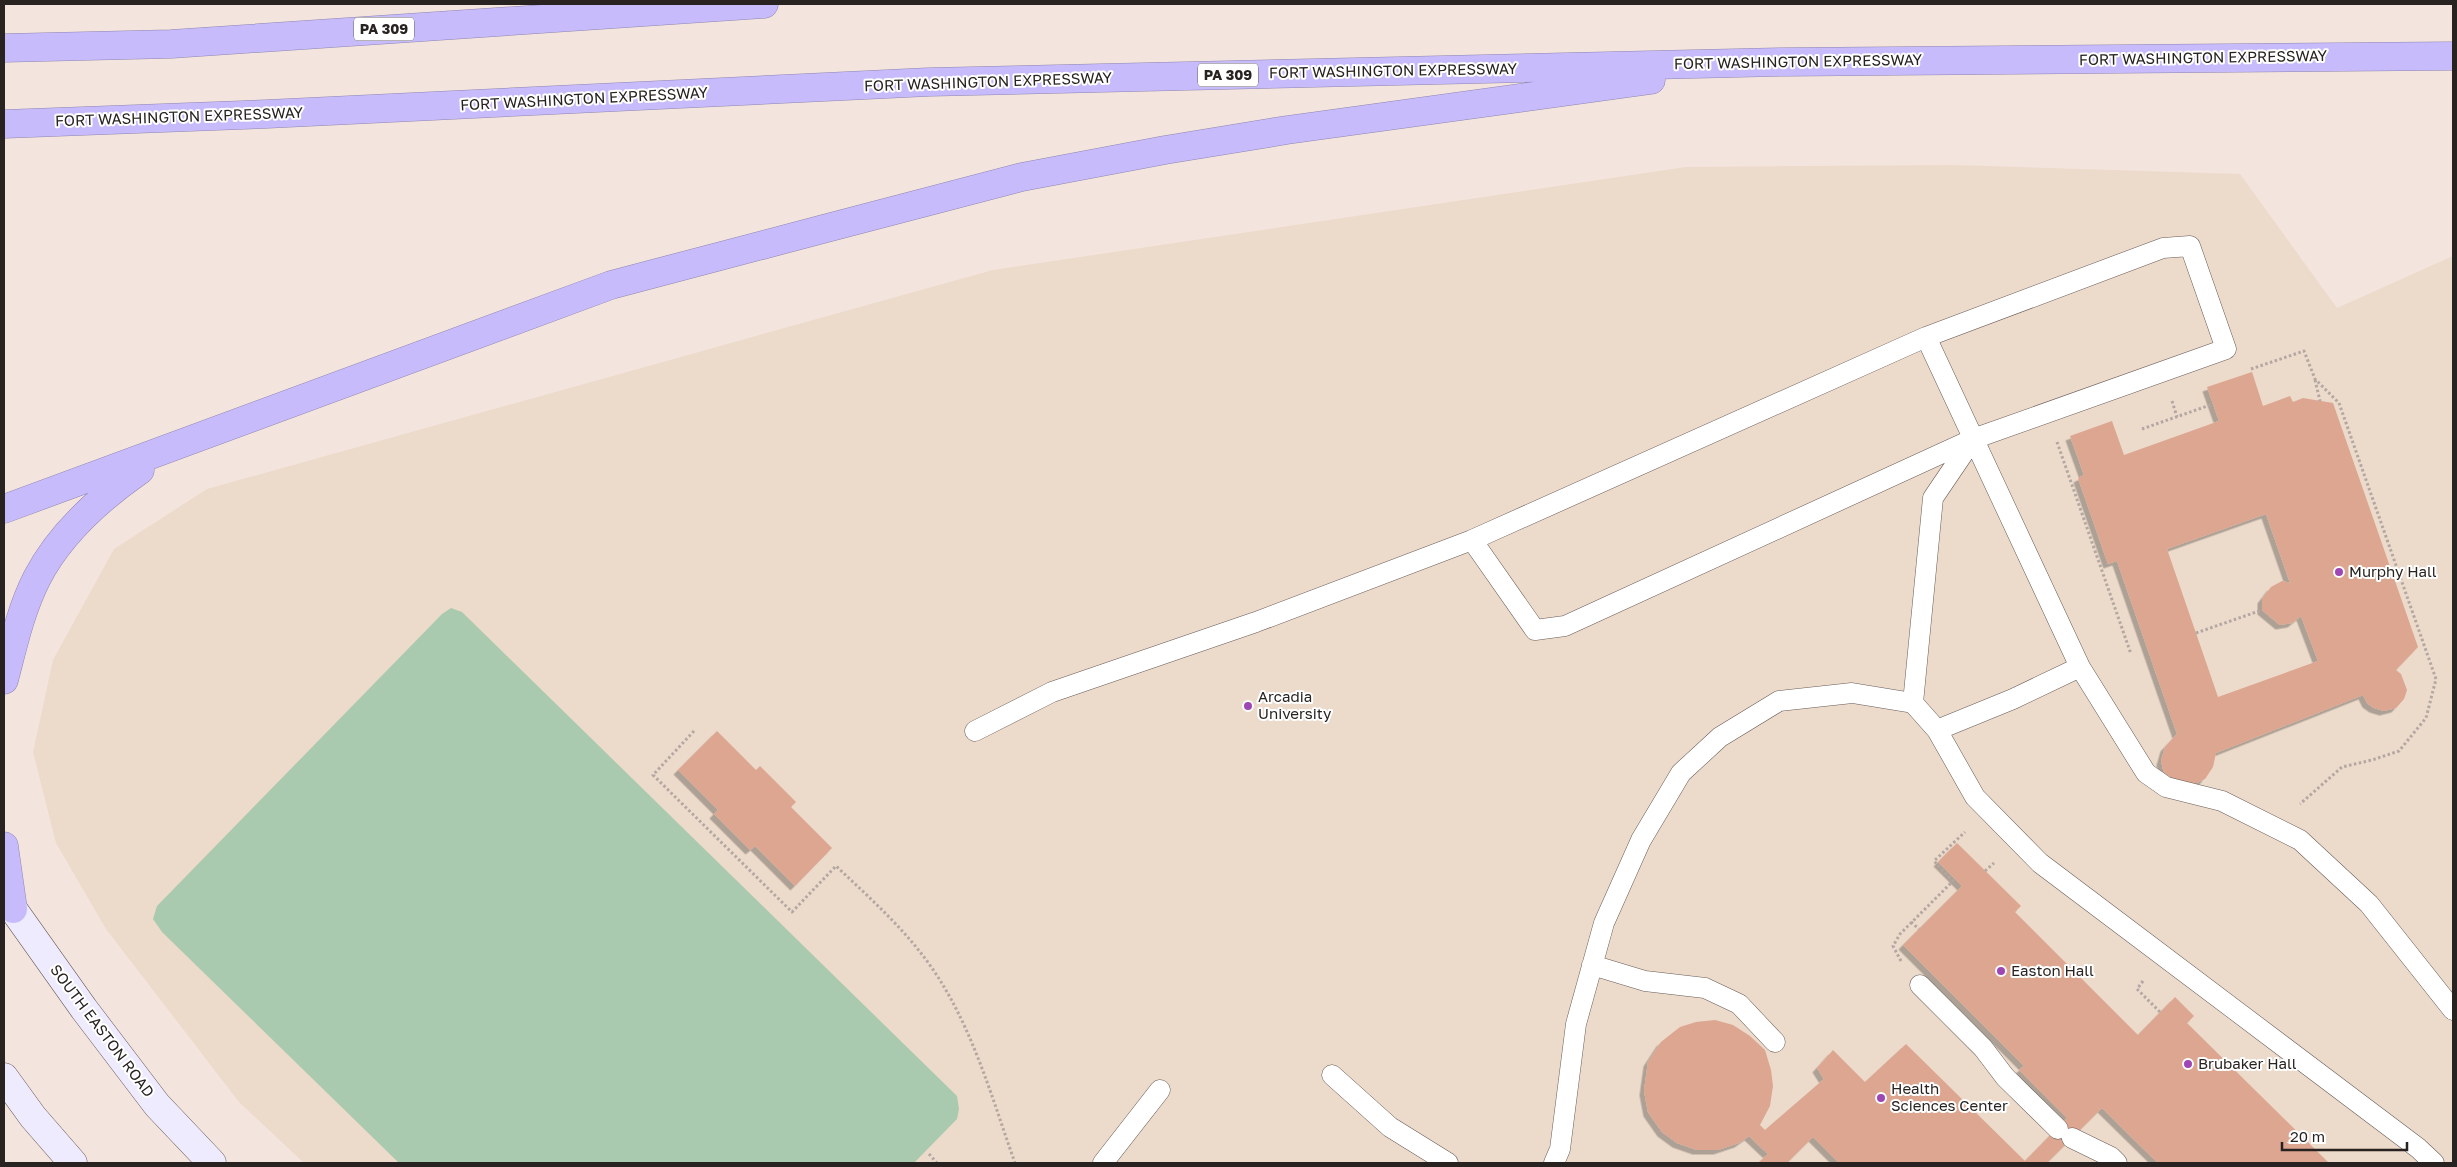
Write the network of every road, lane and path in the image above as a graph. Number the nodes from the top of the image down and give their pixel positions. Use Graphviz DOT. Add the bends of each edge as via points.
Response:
graph roads {
  1 [pos="764,4"];
  2 [pos="4,48"];
  3 [pos="2453,56"];
  4 [pos="1783,62"];
  5 [pos="4,124"];
  6 [pos="1926,337"];
  7 [pos="2244,371"];
  8 [pos="2315,379"];
  9 [pos="2170,396"];
  10 [pos="2320,401"];
  11 [pos="2213,404"];
  12 [pos="2177,417"];
  13 [pos="2142,429"];
  14 [pos="2055,435"];
  15 [pos="1974,439"];
  16 [pos="172,448"];
  17 [pos="4,510"];
  18 [pos="1472,540"];
  19 [pos="2262,610"];
  20 [pos="2196,633"];
  21 [pos="2132,654"];
  22 [pos="2080,666"];
  23 [pos="4,680"];
  24 [pos="1913,703"];
  25 [pos="1937,730"];
  26 [pos="694,731"];
  27 [pos="975,732"];
  28 [pos="2280,830"];
  29 [pos="1954,842"];
  30 [pos="4,846"];
  31 [pos="9,900"];
  32 [pos="1912,922"];
  33 [pos="1919,929"];
  34 [pos="1592,965"];
  35 [pos="1920,985"];
  36 [pos="2150,986"];
  37 [pos="2453,1010"];
  38 [pos="2160,1012"];
  39 [pos="1775,1042"];
  40 [pos="1332,1075"];
  41 [pos="4,1077"];
  42 [pos="1160,1090"];
  43 [pos="929,1154"];
  44 [pos="73,1163"];
  45 [pos="212,1163"];
  46 [pos="937,1163"];
  47 [pos="1015,1163"];
  48 [pos="1102,1163"];
  49 [pos="1448,1163"];
  50 [pos="1554,1163"];
  51 [pos="2117,1163"];
  52 [pos="2434,1163"];
  1 -- 2 [label="highway, PA 309" via="170,44"];
  3 -- 4 [label="highway, FORT WASHINGTON EXPRESSWAY / PA 309"];
  4 -- 5 [label="highway, FORT WASHINGTON EXPRESSWAY / PA 309" via="929,82"];
  4 -- 16 [label="highway" via="1287,130 1022,177 611,285"];
  6 -- 15 [label="lane"];
  6 -- 15 [label="lane" via="2163,248 2190,246 2226,349"];
  6 -- 18 [label="lane"];
  7 -- 8 [label="path" via="2304,351"];
  8 -- 10 [label="path"];
  8 -- 28 [label="path" via="2339,403 2436,679 2426,718 2399,751 2342,767 2292,813"];
  9 -- 12 [label="path"];
  11 -- 12 [label="path"];
  12 -- 13 [label="path"];
  14 -- 21 [label="path"];
  15 -- 18 [label="lane" via="1565,626 1535,630"];
  15 -- 22 [label="lane"];
  15 -- 24 [label="lane" via="1933,498"];
  16 -- 17 [label="highway"];
  16 -- 23 [label="highway" via="109,491 72,526 37,577 16,634"];
  18 -- 27 [label="lane" via="1256,622 1052,692"];
  19 -- 20 [label="path"];
  22 -- 25 [label="lane" via="2013,699"];
  22 -- 28 [label="lane" via="2146,773 2166,787 2222,801"];
  24 -- 25 [label="lane"];
  24 -- 34 [label="lane" via="1852,693 1779,701 1720,737 1681,773 1641,840 1604,923"];
  25 -- 52 [label="lane" via="1976,797 2040,863"];
  26 -- 47 [label="path" via="653,775 792,912 836,866 888,916 929,964 950,997 977,1054"];
  28 -- 37 [label="lane" via="2300,840 2369,904"];
  29 -- 32 [label="path" via="1934,862 1953,881"];
  30 -- 31 [label="highway"];
  31 -- 45 [label="main road, SOUTH EASTON ROAD" via="84,1009 157,1105"];
  32 -- 33 [label="path"];
  32 -- 35 [label="path" via="1893,946 1901,962"];
  34 -- 39 [label="lane" via="1645,980 1705,988 1739,1004"];
  34 -- 50 [label="lane" via="1576,1024 1560,1149"];
  35 -- 51 [label="lane" via="1984,1048 2005,1077 2065,1133"];
  36 -- 38 [label="path" via="2143,981 2137,989"];
  40 -- 49 [label="lane" via="1390,1127"];
  41 -- 44 [label="main road"];
  42 -- 48 [label="lane"];
  43 -- 46 [label="path"];
}
